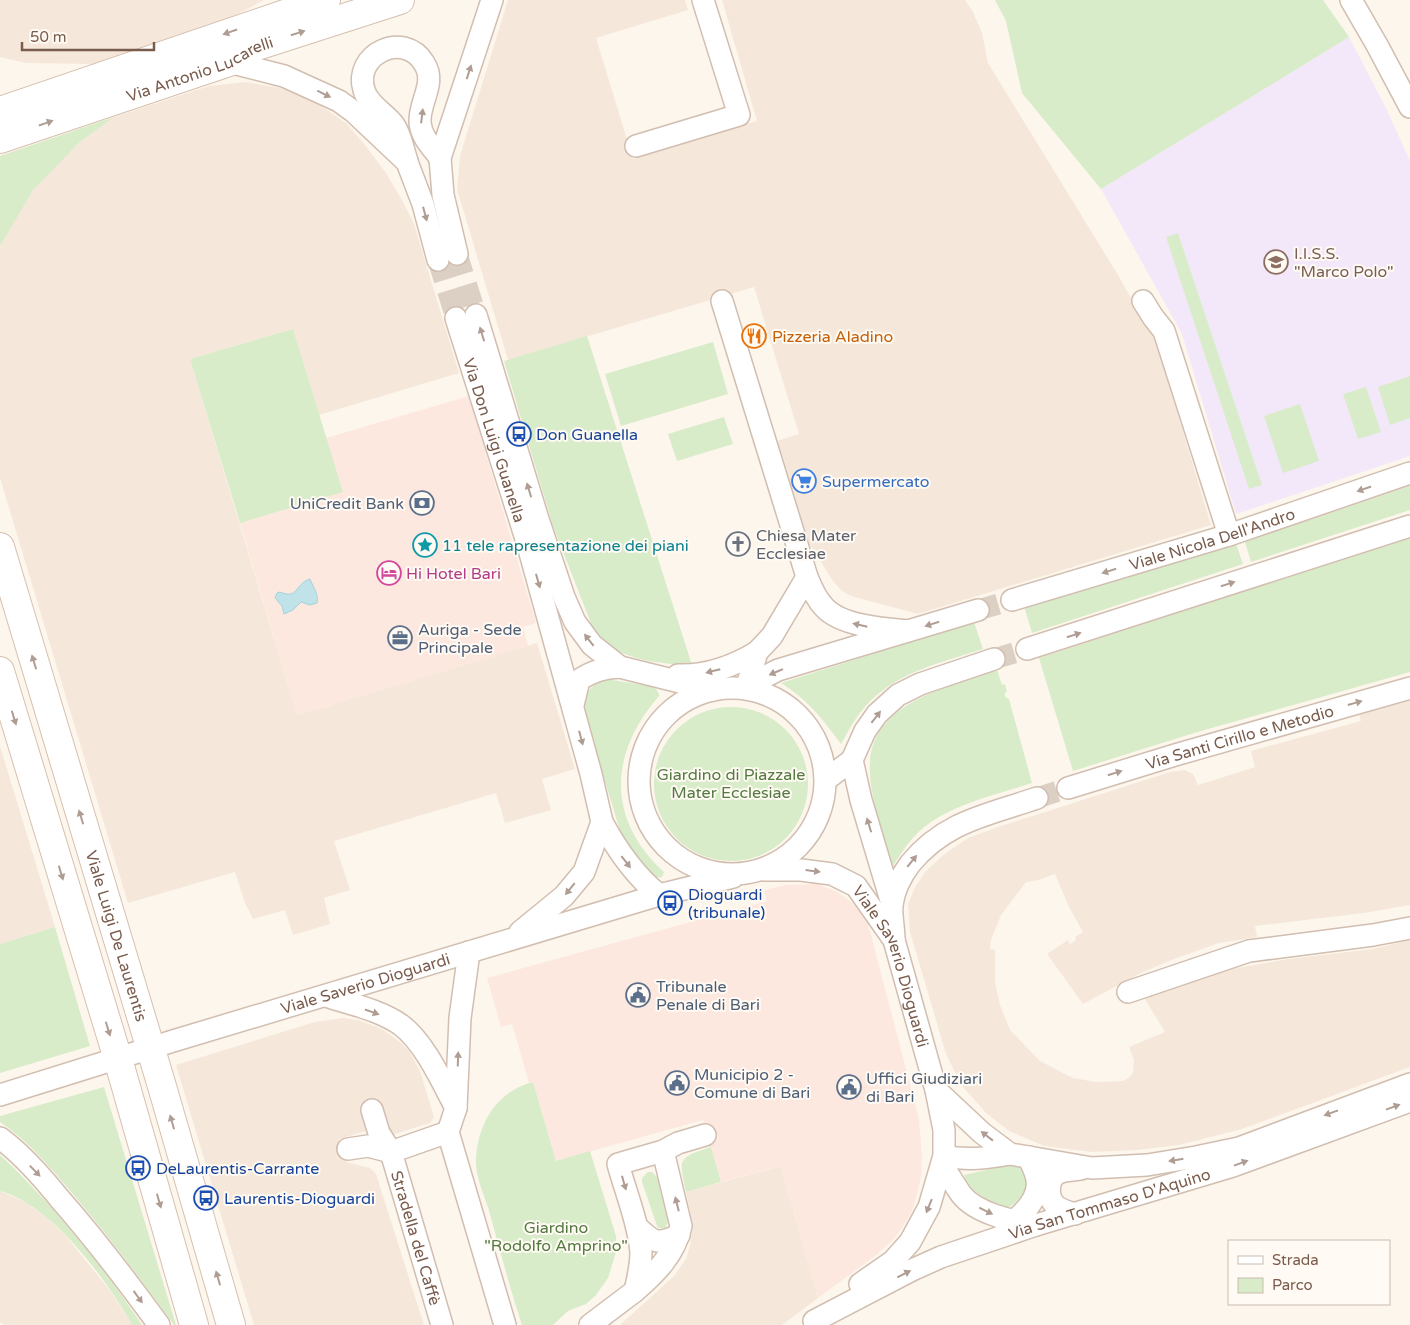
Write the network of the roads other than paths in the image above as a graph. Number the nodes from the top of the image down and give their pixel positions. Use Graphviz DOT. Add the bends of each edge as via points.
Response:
graph roads {
  1 [pos="280,0"];
  2 [pos="326,0"];
  3 [pos="400,0"];
  4 [pos="492,0"];
  5 [pos="703,0"];
  6 [pos="1351,0"];
  7 [pos="258,34"];
  8 [pos="228,62"];
  9 [pos="1410,108"];
  10 [pos="0,111"];
  11 [pos="0,139"];
  12 [pos="636,146"];
  13 [pos="440,158"];
  14 [pos="407,162"];
  15 [pos="722,301"];
  16 [pos="1143,301"];
  17 [pos="1410,474"];
  18 [pos="1410,526"];
  19 [pos="1229,535"];
  20 [pos="0,547"];
  21 [pos="807,577"];
  22 [pos="1012,600"];
  23 [pos="978,610"];
  24 [pos="908,631"];
  25 [pos="1027,649"];
  26 [pos="757,652"];
  27 [pos="994,659"];
  28 [pos="620,667"];
  29 [pos="0,671"];
  30 [pos="648,675"];
  31 [pos="747,686"];
  32 [pos="1410,688"];
  33 [pos="712,690"];
  34 [pos="573,707"];
  35 [pos="852,760"];
  36 [pos="827,779"];
  37 [pos="1068,788"];
  38 [pos="1037,798"];
  39 [pos="602,822"];
  40 [pos="764,870"];
  41 [pos="733,877"];
  42 [pos="885,880"];
  43 [pos="856,886"];
  44 [pos="659,895"];
  45 [pos="892,905"];
  46 [pos="1410,928"];
  47 [pos="508,940"];
  48 [pos="894,940"];
  49 [pos="468,952"];
  50 [pos="1128,992"];
  51 [pos="326,996"];
  52 [pos="151,1048"];
  53 [pos="118,1059"];
  54 [pos="1410,1084"];
  55 [pos="936,1090"];
  56 [pos="0,1095"];
  57 [pos="1410,1101"];
  58 [pos="456,1108"];
  59 [pos="372,1110"];
  60 [pos="448,1132"];
  61 [pos="705,1135"];
  62 [pos="0,1138"];
  63 [pos="348,1149"];
  64 [pos="663,1151"];
  65 [pos="391,1152"];
  66 [pos="1019,1156"];
  67 [pos="943,1160"];
  68 [pos="1092,1168"];
  69 [pos="1075,1214"];
  70 [pos="1014,1221"];
  71 [pos="1036,1225"];
  72 [pos="636,1227"];
  73 [pos="679,1235"];
  74 [pos="986,1243"];
  75 [pos="635,1291"];
  76 [pos="812,1323"];
  77 [pos="159,1325"];
  78 [pos="194,1325"];
  79 [pos="231,1325"];
  80 [pos="442,1325"];
  81 [pos="505,1325"];
  82 [pos="590,1325"];
  1 -- 7 [label="street"];
  2 -- 7 [label="street, Via Antonio Lucarelli"];
  7 -- 3 [label="street, Via Antonio Lucarelli, one-way"];
  13 -- 4 [label="street, one-way"];
  5 -- 12 [label="street" via="738,115"];
  6 -- 9 [label="street"];
  7 -- 8 [label="street, Via Antonio Lucarelli"];
  7 -- 10 [label="street, Via Antonio Lucarelli, one-way"];
  11 -- 8 [label="street, Via Antonio Lucarelli, one-way"];
  8 -- 14 [label="street, one-way" via="284,76 339,101"];
  14 -- 13 [label="street, one-way" via="447,257"];
  13 -- 14 [label="street, one-way" via="425,138 420,121 430,84 425,63 409,49 387,48 378,52 364,70 364,91 396,127"];
  15 -- 21 [label="street"];
  16 -- 19 [label="street" via="1164,331"];
  17 -- 19 [label="street, Viale Nicola Dell'Andro, one-way"];
  25 -- 18 [label="street, one-way"];
  19 -- 22 [label="street, Viale Nicola Dell'Andro, one-way"];
  52 -- 20 [label="street, Viale Luigi De Laurentis, one-way"];
  24 -- 21 [label="street, one-way" via="848,622 824,609"];
  21 -- 26 [label="street" via="772,636"];
  23 -- 24 [label="street, one-way"];
  24 -- 31 [label="street, one-way" via="778,670"];
  26 -- 30 [label="street, one-way" via="712,673"];
  26 -- 31 [label="street"];
  35 -- 27 [label="street, one-way" via="877,714 898,695 920,684"];
  28 -- 30 [label="street, Via Don Luigi Guanella"];
  28 -- 34 [label="street, Via Don Luigi Guanella" via="592,671 579,680"];
  28 -- 34 [label="street, Via Don Luigi Guanella, one-way" via="592,645 575,622 564,597 466,316"];
  29 -- 53 [label="street, one-way"];
  30 -- 33 [label="street, Via Don Luigi Guanella"];
  31 -- 33 [label="street"];
  31 -- 36 [label="street" via="781,701 809,728 825,760"];
  37 -- 32 [label="street, Via Santi Cirillo e Metodio, one-way"];
  33 -- 41 [label="street" via="663,715 643,753 639,800 653,831 672,853 701,869"];
  34 -- 39 [label="street, Via Don Luigi Guanella, one-way"];
  35 -- 36 [label="street"];
  42 -- 35 [label="street, Viale Saverio Dioguardi, one-way"];
  36 -- 40 [label="street" via="824,804 813,828 800,846"];
  45 -- 38 [label="street, one-way" via="899,878 933,840 979,817"];
  39 -- 44 [label="street, Via Don Luigi Guanella, one-way" via="628,864"];
  39 -- 47 [label="street, Via Don Luigi Guanella, one-way" via="584,872 564,896"];
  40 -- 41 [label="street, Viale Saverio Dioguardi"];
  40 -- 43 [label="street, Viale Saverio Dioguardi, one-way" via="832,874"];
  41 -- 44 [label="street, Viale Saverio Dioguardi"];
  42 -- 43 [label="street"];
  42 -- 45 [label="street, Viale Saverio Dioguardi"];
  43 -- 48 [label="street, Viale Saverio Dioguardi"];
  44 -- 47 [label="street, Viale Saverio Dioguardi"];
  45 -- 48 [label="street"];
  46 -- 50 [label="street" via="1249,951"];
  47 -- 49 [label="street, Viale Saverio Dioguardi"];
  48 -- 55 [label="street, Viale Saverio Dioguardi"];
  49 -- 51 [label="street, Viale Saverio Dioguardi"];
  58 -- 49 [label="street, one-way" via="460,1018"];
  51 -- 52 [label="street, Viale Saverio Dioguardi"];
  51 -- 58 [label="street, one-way" via="401,1025 427,1056"];
  52 -- 53 [label="street, Viale Saverio Dioguardi"];
  79 -- 52 [label="street, Viale Luigi De Laurentis, one-way"];
  53 -- 56 [label="street, Viale Saverio Dioguardi"];
  53 -- 78 [label="street, one-way"];
  54 -- 68 [label="street, Via San Tommaso D'Aquino, one-way" via="1239,1148 1146,1165"];
  66 -- 55 [label="street, Via San Tommaso D'Aquino, one-way" via="982,1133"];
  55 -- 67 [label="street, Viale Saverio Dioguardi" via="944,1130"];
  69 -- 57 [label="street, Via San Tommaso D'Aquino, one-way" via="1233,1166"];
  58 -- 60 [label="street"];
  59 -- 65 [label="street, Stradella del Caffè" via="379,1133"];
  60 -- 65 [label="street, Stradella del Caffè"];
  60 -- 81 [label="street"];
  61 -- 64 [label="street"];
  62 -- 77 [label="street, one-way" via="71,1211"];
  63 -- 65 [label="street, Stradella del Caffè" via="368,1146"];
  64 -- 72 [label="street, one-way" via="618,1164"];
  73 -- 64 [label="street, one-way" via="680,1216"];
  65 -- 80 [label="street, Stradella del Caffè"];
  66 -- 67 [label="street"];
  66 -- 68 [label="street, Via San Tommaso D'Aquino"];
  66 -- 70 [label="street" via="1037,1179 1035,1197"];
  67 -- 70 [label="street, one-way" via="962,1196 983,1210"];
  67 -- 76 [label="street, Viale Saverio Dioguardi, one-way" via="929,1207 910,1242 893,1261 844,1293"];
  68 -- 69 [label="street" via="1059,1172 1049,1187 1057,1207"];
  69 -- 71 [label="street, Via San Tommaso D'Aquino"];
  70 -- 71 [label="street"];
  70 -- 74 [label="street"];
  71 -- 74 [label="street, Via San Tommaso D'Aquino"];
  72 -- 73 [label="street" via="650,1239 664,1242"];
  72 -- 75 [label="street" via="641,1253"];
  73 -- 75 [label="street" via="668,1258"];
  76 -- 74 [label="street, Via San Tommaso D'Aquino, one-way" via="912,1270"];
  75 -- 82 [label="street"];
}
